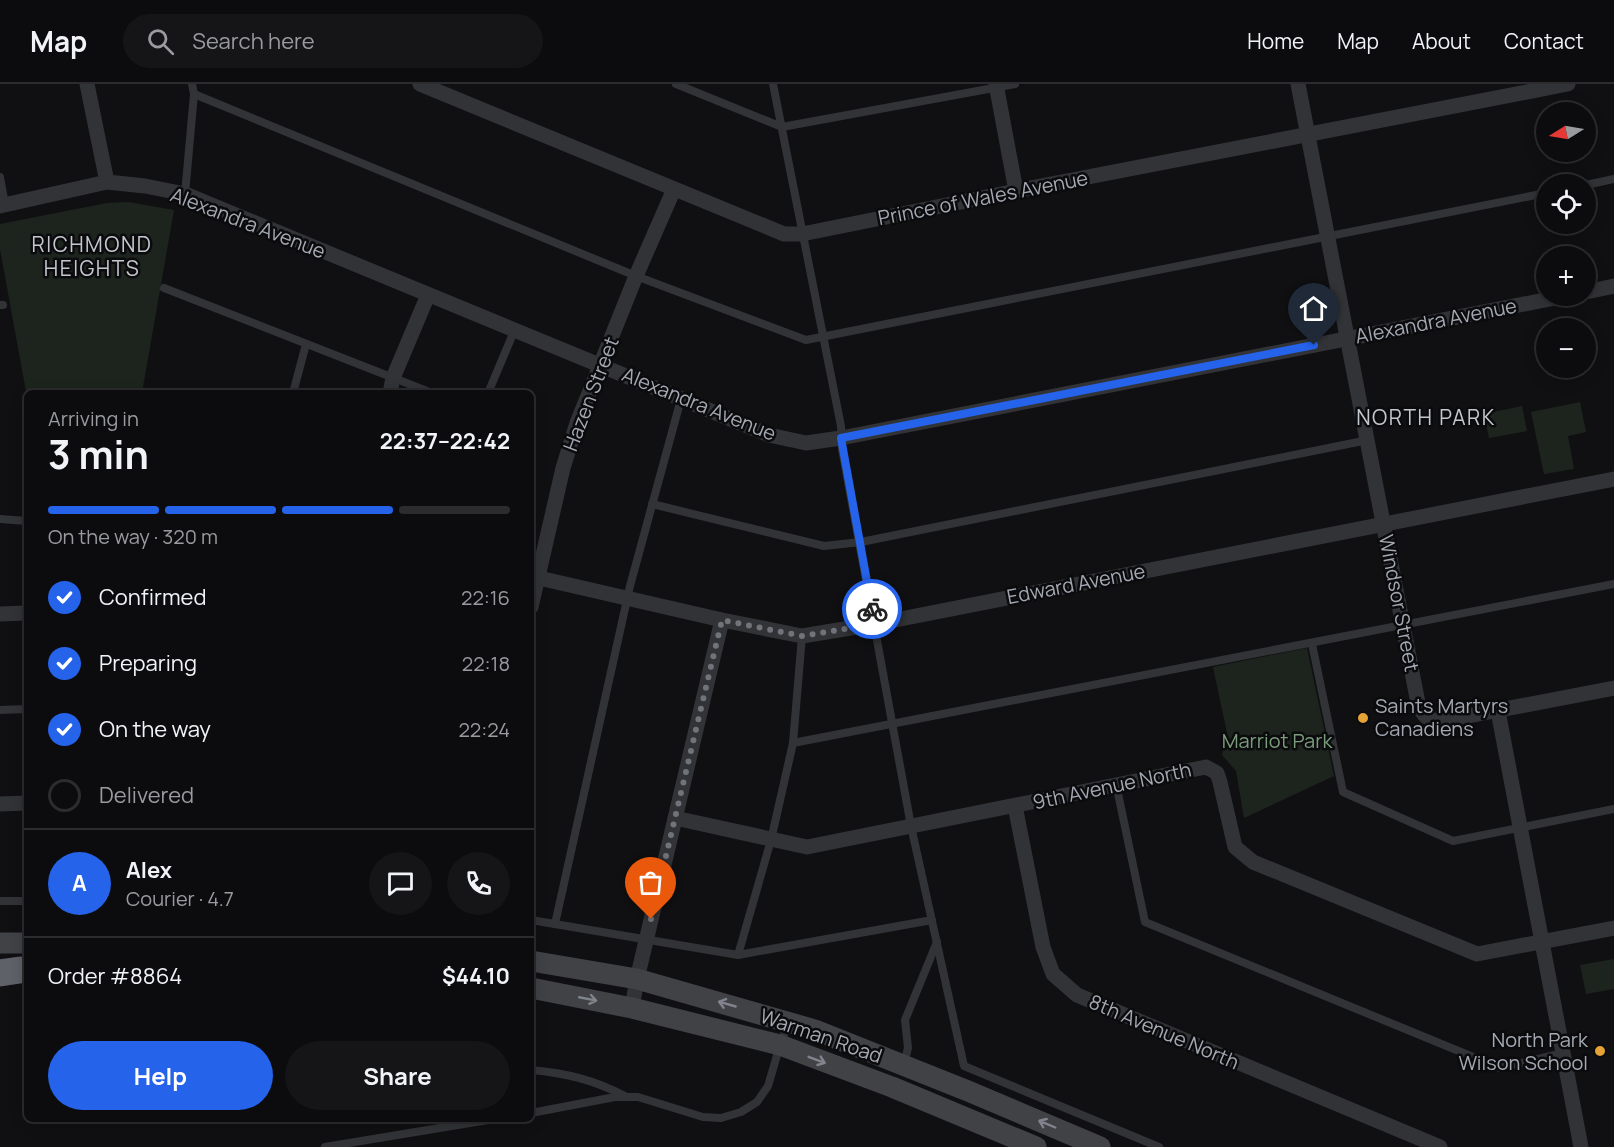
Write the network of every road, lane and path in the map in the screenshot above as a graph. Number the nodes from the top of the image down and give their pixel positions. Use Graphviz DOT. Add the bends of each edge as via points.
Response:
graph roads {
  1 [pos="87,84"];
  2 [pos="192,84"];
  3 [pos="420,84"];
  4 [pos="676,84"];
  5 [pos="773,84"];
  6 [pos="1015,84"];
  7 [pos="1299,84"];
  8 [pos="1569,84"];
  9 [pos="996,86"];
  10 [pos="194,94"];
  11 [pos="782,127"];
  12 [pos="1309,135"];
  13 [pos="0,177"];
  14 [pos="1614,179"];
  15 [pos="107,182"];
  16 [pos="1596,183"];
  17 [pos="674,189"];
  18 [pos="1016,190"];
  19 [pos="185,194"];
  20 [pos="1536,195"];
  21 [pos="3,205"];
  22 [pos="802,234"];
  23 [pos="1328,236"];
  24 [pos="636,276"];
  25 [pos="1614,286"];
  26 [pos="164,288"];
  27 [pos="1596,289"];
  28 [pos="428,296"];
  29 [pos="1536,302"];
  30 [pos="515,329"];
  31 [pos="822,338"];
  32 [pos="1347,338"];
  33 [pos="306,344"];
  34 [pos="601,366"];
  35 [pos="392,386"];
  36 [pos="294,390"];
  37 [pos="415,390"];
  38 [pos="489,390"];
  39 [pos="681,399"];
  40 [pos="841,438"];
  41 [pos="1368,440"];
  42 [pos="1614,479"];
  43 [pos="652,504"];
  44 [pos="0,519"];
  45 [pos="24,520"];
  46 [pos="1384,524"];
  47 [pos="861,542"];
  48 [pos="538,578"];
  49 [pos="1614,584"];
  50 [pos="534,595"];
  51 [pos="628,598"];
  52 [pos="24,613"];
  53 [pos="0,614"];
  54 [pos="722,620"];
  55 [pos="875,624"];
  56 [pos="1403,625"];
  57 [pos="802,636"];
  58 [pos="1312,644"];
  59 [pos="1614,688"];
  60 [pos="24,709"];
  61 [pos="0,710"];
  62 [pos="1498,711"];
  63 [pos="893,723"];
  64 [pos="793,743"];
  65 [pos="1116,784"];
  66 [pos="24,803"];
  67 [pos="0,804"];
  68 [pos="1015,806"];
  69 [pos="1614,809"];
  70 [pos="675,818"];
  71 [pos="911,826"];
  72 [pos="1519,828"];
  73 [pos="771,840"];
  74 [pos="0,901"];
  75 [pos="24,901"];
  76 [pos="534,920"];
  77 [pos="932,920"];
  78 [pos="555,924"];
  79 [pos="1614,928"];
  80 [pos="646,940"];
  81 [pos="937,942"];
  82 [pos="1542,942"];
  83 [pos="24,943"];
  84 [pos="0,944"];
  85 [pos="738,955"];
  86 [pos="534,962"];
  87 [pos="637,979"];
  88 [pos="534,989"];
  89 [pos="632,1008"];
  90 [pos="789,1023"];
  91 [pos="780,1045"];
  92 [pos="1563,1053"];
  93 [pos="903,1065"];
  94 [pos="534,1070"];
  95 [pos="626,1097"];
  96 [pos="534,1112"];
  97 [pos="476,1122"];
  98 [pos="325,1147"];
  99 [pos="1036,1147"];
  100 [pos="1100,1147"];
  101 [pos="1159,1147"];
  102 [pos="1440,1147"];
  103 [pos="1581,1147"];
  1 -- 15 [label="street"];
  2 -- 10 [label="lane"];
  3 -- 17 [label="street, Prince of Wales Avenue"];
  4 -- 11 [label="lane"];
  5 -- 11 [label="lane"];
  6 -- 9 [label="lane"];
  7 -- 12 [label="street, Windsor Street"];
  8 -- 12 [label="street, Prince of Wales Avenue"];
  9 -- 11 [label="lane"];
  9 -- 18 [label="street"];
  10 -- 19 [label="lane"];
  10 -- 24 [label="lane"];
  11 -- 22 [label="lane"];
  12 -- 18 [label="street, Prince of Wales Avenue"];
  12 -- 23 [label="street, Windsor Street"];
  13 -- 21 [label="lane"];
  14 -- 16 [label="lane"];
  15 -- 19 [label="street, Alexandra Avenue"];
  15 -- 21 [label="street, Alexandra Avenue"];
  17 -- 22 [label="street, Prince of Wales Avenue" via="784,234"];
  17 -- 24 [label="street, Hazen Street"];
  18 -- 22 [label="street, Prince of Wales Avenue"];
  19 -- 28 [label="street, Alexandra Avenue"];
  20 -- 23 [label="lane"];
  22 -- 31 [label="lane"];
  23 -- 31 [label="lane"];
  23 -- 32 [label="street, Windsor Street"];
  24 -- 31 [label="lane" via="806,340"];
  24 -- 34 [label="street, Hazen Street"];
  25 -- 27 [label="street"];
  26 -- 33 [label="lane"];
  28 -- 30 [label="street, Alexandra Avenue"];
  28 -- 35 [label="street"];
  29 -- 32 [label="street, Alexandra Avenue"];
  30 -- 34 [label="street, Alexandra Avenue"];
  30 -- 38 [label="lane"];
  31 -- 40 [label="lane"];
  32 -- 40 [label="street, Alexandra Avenue"];
  32 -- 41 [label="street, Windsor Street"];
  33 -- 35 [label="lane"];
  33 -- 36 [label="lane"];
  34 -- 39 [label="street, Alexandra Avenue"];
  34 -- 48 [label="street, Hazen Street" via="563,468"];
  35 -- 37 [label="lane"];
  39 -- 40 [label="street, Alexandra Avenue" via="769,435 806,443"];
  39 -- 43 [label="lane"];
  40 -- 47 [label="lane"];
  41 -- 46 [label="street, Windsor Street"];
  41 -- 47 [label="lane"];
  42 -- 46 [label="street, Edward Avenue"];
  43 -- 47 [label="lane" via="824,546"];
  43 -- 51 [label="lane"];
  44 -- 45 [label="lane"];
  46 -- 55 [label="street, Edward Avenue"];
  46 -- 56 [label="street, Windsor Street"];
  47 -- 55 [label="lane"];
  48 -- 50 [label="street, Hazen Street"];
  48 -- 51 [label="street, Edward Avenue"];
  49 -- 56 [label="lane"];
  51 -- 54 [label="street, Edward Avenue"];
  51 -- 78 [label="lane"];
  52 -- 53 [label="street"];
  54 -- 57 [label="street, Edward Avenue"];
  54 -- 70 [label="street"];
  55 -- 57 [label="street, Edward Avenue"];
  55 -- 63 [label="lane"];
  56 -- 58 [label="lane"];
  56 -- 62 [label="street, Windsor Street" via="1422,714 1430,721 1442,721"];
  57 -- 64 [label="lane"];
  58 -- 63 [label="lane"];
  58 -- 72 [label="lane" via="1343,792 1453,841"];
  59 -- 62 [label="street"];
  60 -- 61 [label="lane"];
  62 -- 72 [label="street"];
  63 -- 64 [label="lane"];
  63 -- 71 [label="lane"];
  64 -- 73 [label="lane"];
  65 -- 68 [label="street, 9th Avenue North"];
  65 -- 82 [label="street, 9th Avenue North" via="1206,767 1217,773 1235,847 1253,862 1477,954"];
  65 -- 92 [label="lane" via="1144,922 1500,1068"];
  66 -- 67 [label="street"];
  68 -- 71 [label="street, 9th Avenue North"];
  68 -- 102 [label="street, 8th Avenue North" via="1043,947 1053,974 1077,995"];
  69 -- 72 [label="lane"];
  70 -- 73 [label="street, 9th Avenue North"];
  70 -- 80 [label="street"];
  71 -- 73 [label="street, 9th Avenue North" via="807,847"];
  71 -- 77 [label="lane"];
  72 -- 82 [label="street"];
  73 -- 85 [label="lane"];
  74 -- 75 [label="lane"];
  76 -- 78 [label="lane"];
  77 -- 81 [label="lane"];
  77 -- 85 [label="lane"];
  78 -- 80 [label="lane"];
  79 -- 82 [label="street, 9th Avenue North"];
  80 -- 85 [label="lane"];
  80 -- 87 [label="street"];
  81 -- 93 [label="lane" via="905,1020 908,1048"];
  81 -- 101 [label="lane" via="964,1066"];
  82 -- 92 [label="street"];
  83 -- 84 [label="main road"];
  86 -- 87 [label="main road, Warman Road"];
  87 -- 89 [label="street"];
  90 -- 87 [label="main road, Warman Road, one-way"];
  88 -- 89 [label="main road, Warman Road, one-way"];
  89 -- 91 [label="main road, Warman Road"];
  90 -- 91 [label="lane"];
  90 -- 93 [label="main road, Warman Road"];
  91 -- 95 [label="lane" via="768,1086 757,1102 741,1113 703,1117"];
  91 -- 99 [label="main road, Warman Road, one-way"];
  92 -- 103 [label="street"];
  100 -- 93 [label="main road, Warman Road, one-way"];
  94 -- 95 [label="lane" via="562,1072"];
  95 -- 96 [label="lane"];
  97 -- 98 [label="lane"];
}
